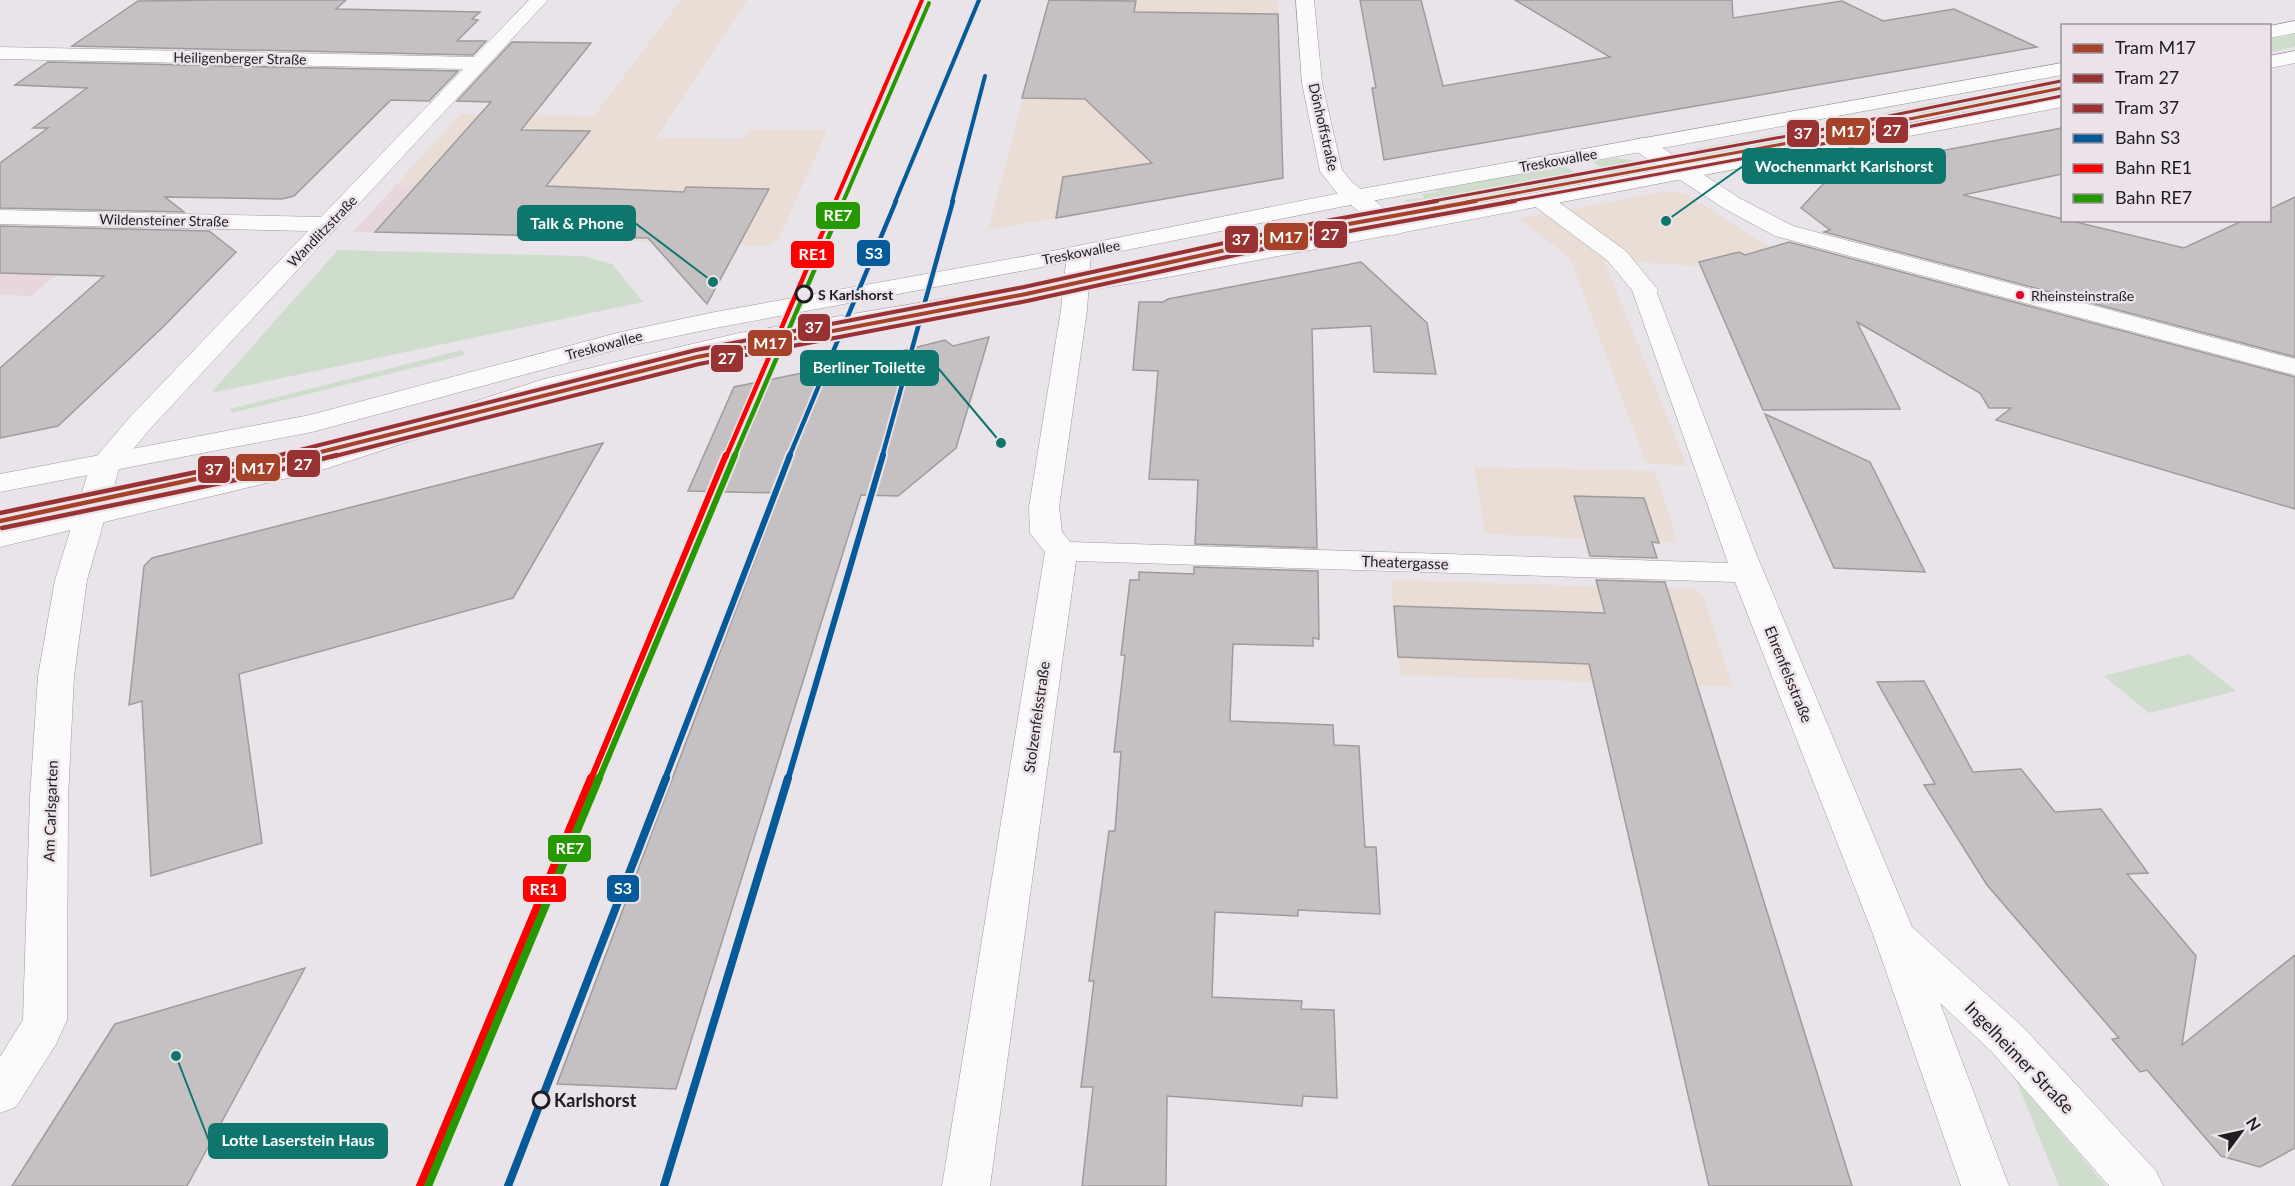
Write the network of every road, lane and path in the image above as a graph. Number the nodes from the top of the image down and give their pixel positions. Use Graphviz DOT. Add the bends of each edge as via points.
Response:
graph roads {
  1 [pos="539,0"];
  2 [pos="1305,0"];
  3 [pos="2295,27"];
  4 [pos="2271,32"];
  5 [pos="0,53"];
  6 [pos="2295,57"];
  7 [pos="2271,62"];
  8 [pos="480,63"];
  9 [pos="2061,69"];
  10 [pos="2061,101"];
  11 [pos="1642,145"];
  12 [pos="1684,173"];
  13 [pos="1355,197"];
  14 [pos="1541,200"];
  15 [pos="0,217"];
  16 [pos="328,224"];
  17 [pos="1393,228"];
  18 [pos="1079,253"];
  19 [pos="1077,285"];
  20 [pos="2295,367"];
  21 [pos="106,463"];
  22 [pos="0,483"];
  23 [pos="87,519"];
  24 [pos="0,538"];
  25 [pos="1061,551"];
  26 [pos="1749,573"];
  27 [pos="1894,934"];
  28 [pos="0,1094"];
  29 [pos="966,1186"];
  30 [pos="1985,1186"];
  31 [pos="2139,1186"];
  1 -- 8 [label="street, Wandlitzstraße"];
  2 -- 13 [label="street, Dönhoffstraße" via="1312,83 1329,165"];
  3 -- 4 [label="street"];
  5 -- 8 [label="street, Heiligenberger Straße"];
  6 -- 7 [label="street"];
  8 -- 16 [label="street, Wandlitzstraße"];
  9 -- 11 [label="street, Treskowallee"];
  10 -- 12 [label="street, Treskowallee"];
  11 -- 12 [label="street"];
  11 -- 13 [label="street, Treskowallee"];
  12 -- 14 [label="street, Treskowallee"];
  12 -- 20 [label="street" via="1759,219 1804,238"];
  13 -- 17 [label="street, Dönhoffstraße"];
  13 -- 18 [label="street, Treskowallee"];
  14 -- 17 [label="street, Treskowallee"];
  14 -- 26 [label="street, Ehrenfelsstraße" via="1617,256 1645,290"];
  15 -- 16 [label="street, Wildensteiner Straße"];
  16 -- 21 [label="street, Wandlitzstraße"];
  17 -- 19 [label="street, Treskowallee"];
  18 -- 19 [label="street"];
  18 -- 21 [label="street, Treskowallee" via="666,330 312,423"];
  19 -- 23 [label="street, Treskowallee" via="739,341 648,361 554,386 314,463"];
  19 -- 25 [label="street" via="1044,507 1046,532"];
  21 -- 22 [label="street, Treskowallee"];
  21 -- 23 [label="street"];
  23 -- 24 [label="street, Treskowallee"];
  23 -- 28 [label="street, Am Carlsgarten" via="70,580 56,676 49,798 45,1020"];
  25 -- 26 [label="street, Theatergasse"];
  25 -- 29 [label="street, Stolzenfelsstraße"];
  26 -- 27 [label="street, Ehrenfelsstraße"];
  27 -- 30 [label="street, Ehrenfelsstraße"];
  27 -- 31 [label="street, Ingelheimer Straße" via="2008,1040"];
}
